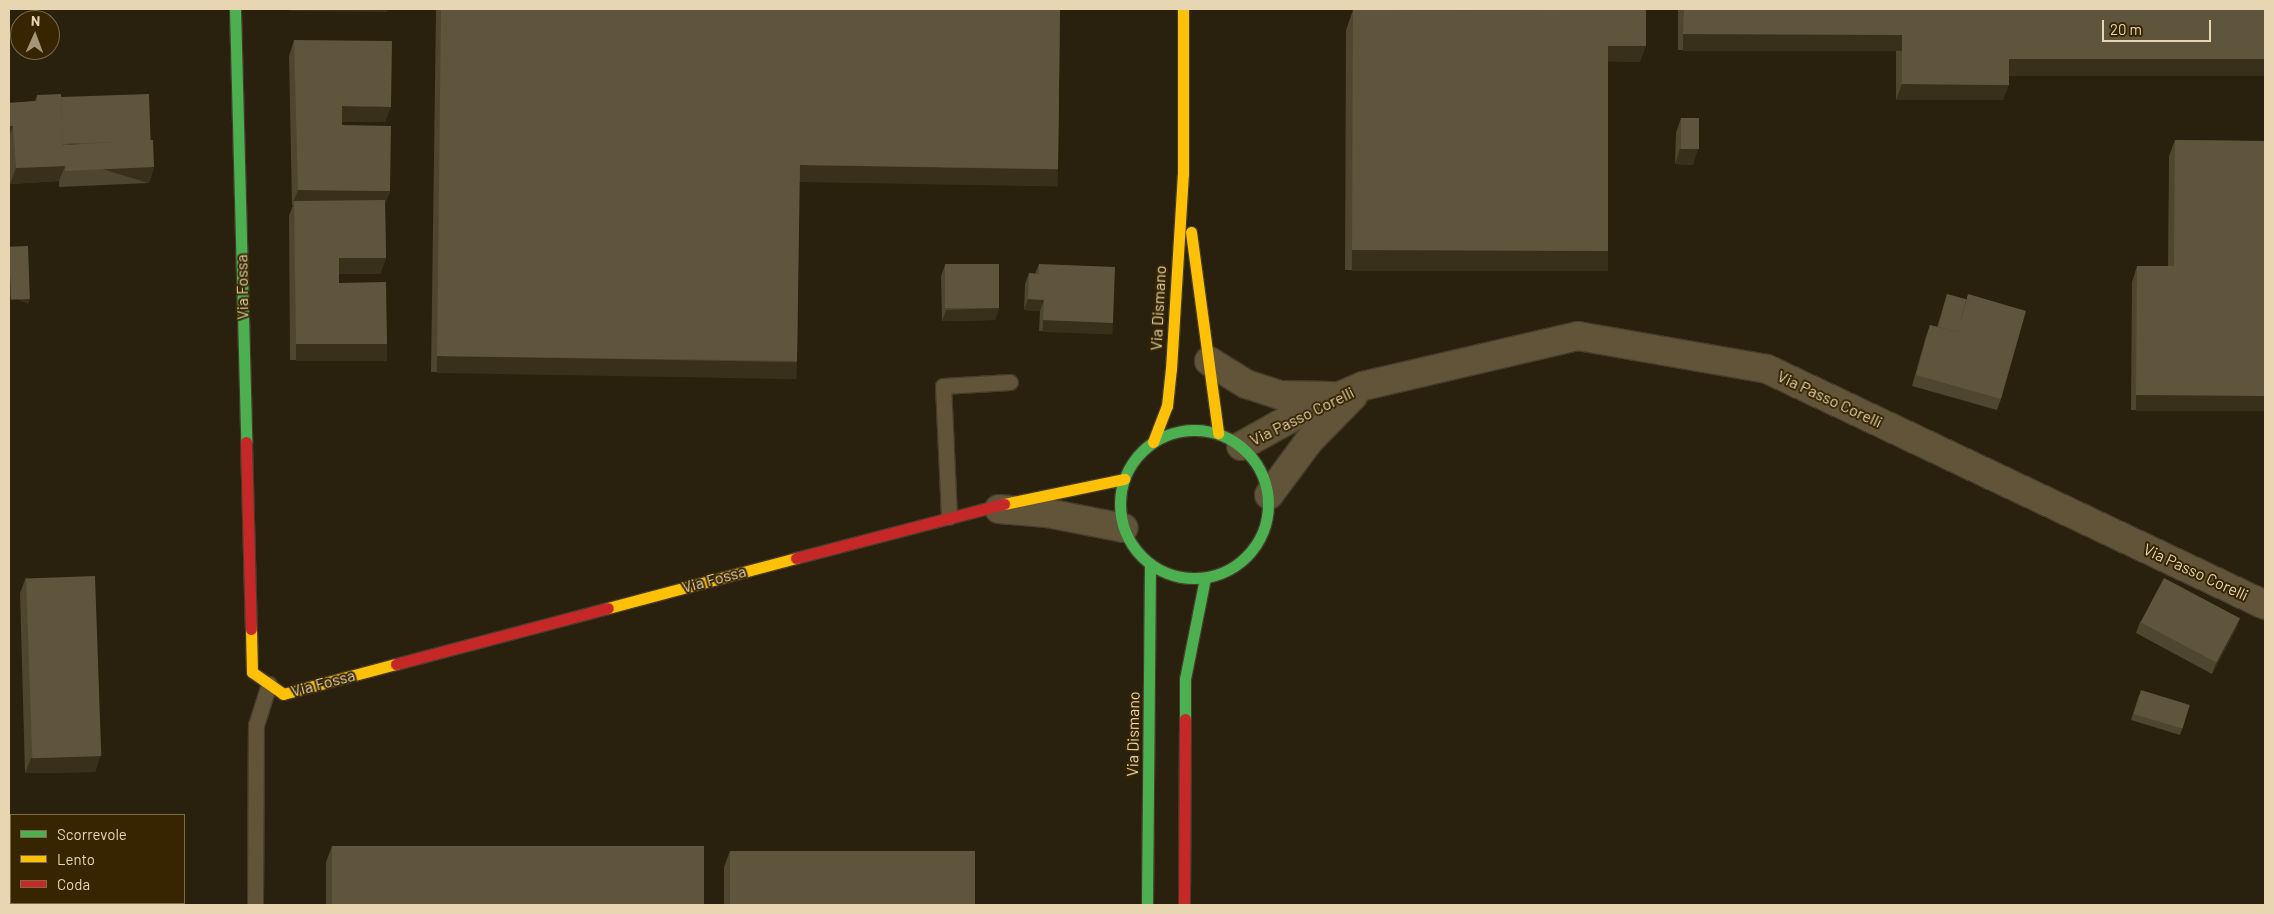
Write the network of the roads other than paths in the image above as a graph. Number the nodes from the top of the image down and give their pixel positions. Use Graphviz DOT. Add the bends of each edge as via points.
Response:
graph roads {
  1 [pos="235,9"];
  2 [pos="1183,9"];
  3 [pos="1182,174"];
  4 [pos="1209,361"];
  5 [pos="1010,382"];
  6 [pos="1363,386"];
  7 [pos="1338,397"];
  8 [pos="1229,440"];
  9 [pos="1153,442"];
  10 [pos="1124,479"];
  11 [pos="1268,496"];
  12 [pos="983,508"];
  13 [pos="949,517"];
  14 [pos="1124,528"];
  15 [pos="1150,564"];
  16 [pos="1205,578"];
  17 [pos="2265,605"];
  18 [pos="269,684"];
  19 [pos="255,905"];
  20 [pos="1147,905"];
  21 [pos="1184,905"];
  1 -- 18 [label="main road, Via Fossa" via="252,672"];
  2 -- 3 [label="main road, Via Dismano"];
  3 -- 4 [label="main road, Via Dismano"];
  3 -- 9 [label="main road, Via Dismano" via="1167,406"];
  4 -- 7 [label="street" via="1246,384 1280,395"];
  4 -- 8 [label="main road, Via Dismano"];
  5 -- 13 [label="lane" via="943,386"];
  6 -- 7 [label="street, Via Passo Corelli"];
  6 -- 11 [label="street, Via Passo Corelli" via="1309,441"];
  6 -- 17 [label="street, Via Passo Corelli" via="1578,336 1767,369"];
  7 -- 8 [label="street, Via Passo Corelli"];
  8 -- 9 [label="main road" via="1188,430 1174,432"];
  8 -- 11 [label="main road" via="1259,468"];
  9 -- 10 [label="main road" via="1136,458"];
  10 -- 12 [label="main road, Via Fossa"];
  10 -- 14 [label="main road" via="1120,504"];
  11 -- 16 [label="main road" via="1268,518 1260,540 1246,558 1227,571"];
  12 -- 13 [label="main road, Via Fossa"];
  12 -- 14 [label="street, Via Fossa" via="1048,513"];
  13 -- 18 [label="main road, Via Fossa" via="283,694"];
  14 -- 15 [label="main road" via="1134,548"];
  15 -- 16 [label="main road" via="1176,576"];
  15 -- 20 [label="main road, Via Dismano"];
  16 -- 21 [label="main road" via="1185,679"];
  18 -- 19 [label="lane" via="256,725"];
}
